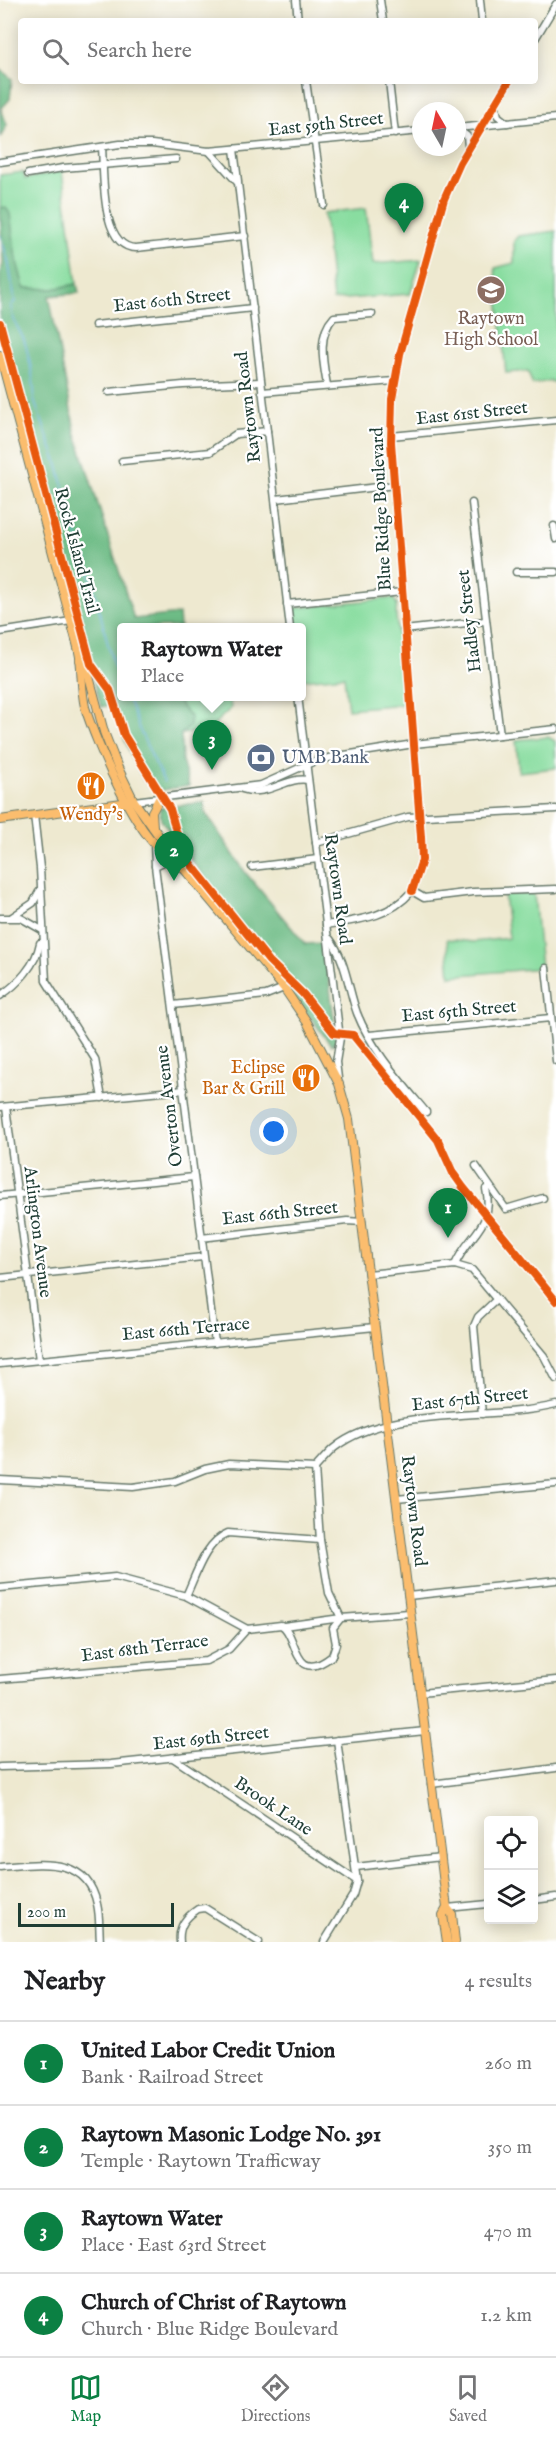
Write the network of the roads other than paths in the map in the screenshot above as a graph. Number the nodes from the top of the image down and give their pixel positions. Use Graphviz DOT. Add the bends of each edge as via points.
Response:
graph roads {
  1 [pos="296,0"];
  2 [pos="380,0"];
  3 [pos="480,0"];
  4 [pos="556,4"];
  5 [pos="298,18"];
  6 [pos="383,18"];
  7 [pos="482,18"];
  8 [pos="538,34"];
  9 [pos="306,84"];
  10 [pos="389,84"];
  11 [pos="507,84"];
  12 [pos="495,103"];
  13 [pos="556,118"];
  14 [pos="507,123"];
  15 [pos="481,125"];
  16 [pos="466,128"];
  17 [pos="412,132"];
  18 [pos="395,134"];
  19 [pos="466,135"];
  20 [pos="314,142"];
  21 [pos="102,147"];
  22 [pos="468,148"];
  23 [pos="234,149"];
  24 [pos="209,151"];
  25 [pos="176,159"];
  26 [pos="0,162"];
  27 [pos="103,164"];
  28 [pos="28,174"];
  29 [pos="238,183"];
  30 [pos="324,205"];
  31 [pos="245,236"];
  32 [pos="253,308"];
  33 [pos="372,314"];
  34 [pos="95,325"];
  35 [pos="0,355"];
  36 [pos="394,381"];
  37 [pos="261,382"];
  38 [pos="327,385"];
  39 [pos="109,392"];
  40 [pos="262,392"];
  41 [pos="556,420"];
  42 [pos="267,431"];
  43 [pos="392,436"];
  44 [pos="122,461"];
  45 [pos="395,485"];
  46 [pos="276,499"];
  47 [pos="472,503"];
  48 [pos="554,526"];
  49 [pos="556,539"];
  50 [pos="516,572"];
  51 [pos="556,572"];
  52 [pos="402,592"];
  53 [pos="287,603"];
  54 [pos="71,621"];
  55 [pos="485,621"];
  56 [pos="290,623"];
  57 [pos="405,630"];
  58 [pos="0,632"];
  59 [pos="299,701"];
  60 [pos="556,729"];
  61 [pos="500,735"];
  62 [pos="414,744"];
  63 [pos="306,765"];
  64 [pos="308,780"];
  65 [pos="242,789"];
  66 [pos="159,799"];
  67 [pos="130,802"];
  68 [pos="556,809"];
  69 [pos="34,815"];
  70 [pos="419,816"];
  71 [pos="0,820"];
  72 [pos="153,829"];
  73 [pos="154,842"];
  74 [pos="316,843"];
  75 [pos="174,857"];
  76 [pos="318,859"];
  77 [pos="155,866"];
  78 [pos="252,867"];
  79 [pos="40,883"];
  80 [pos="556,889"];
  81 [pos="412,891"];
  82 [pos="0,918"];
  83 [pos="11,918"];
  84 [pos="326,925"];
  85 [pos="42,929"];
  86 [pos="330,939"];
  87 [pos="546,968"];
  88 [pos="284,988"];
  89 [pos="0,996"];
  90 [pos="173,1005"];
  91 [pos="551,1018"];
  92 [pos="369,1035"];
  93 [pos="556,1061"];
  94 [pos="339,1084"];
  95 [pos="184,1090"];
  96 [pos="102,1098"];
  97 [pos="3,1107"];
  98 [pos="426,1112"];
  99 [pos="476,1166"];
  100 [pos="194,1177"];
  101 [pos="486,1189"];
  102 [pos="17,1194"];
  103 [pos="0,1196"];
  104 [pos="543,1198"];
  105 [pos="362,1222"];
  106 [pos="201,1238"];
  107 [pos="203,1257"];
  108 [pos="455,1265"];
  109 [pos="368,1274"];
  110 [pos="28,1275"];
  111 [pos="0,1278"];
  112 [pos="497,1299"];
  113 [pos="375,1327"];
  114 [pos="215,1343"];
  115 [pos="39,1360"];
  116 [pos="0,1364"];
  117 [pos="556,1379"];
  118 [pos="556,1405"];
  119 [pos="482,1413"];
  120 [pos="387,1424"];
  121 [pos="315,1468"];
  122 [pos="0,1480"];
  123 [pos="556,1484"];
  124 [pos="396,1499"];
  125 [pos="320,1540"];
  126 [pos="556,1580"];
  127 [pos="0,1588"];
  128 [pos="186,1596"];
  129 [pos="408,1596"];
  130 [pos="410,1613"];
  131 [pos="341,1618"];
  132 [pos="284,1626"];
  133 [pos="247,1629"];
  134 [pos="0,1679"];
  135 [pos="556,1680"];
  136 [pos="420,1693"];
  137 [pos="425,1731"];
  138 [pos="337,1740"];
  139 [pos="173,1758"];
  140 [pos="0,1767"];
  141 [pos="556,1768"];
  142 [pos="431,1784"];
  143 [pos="441,1857"];
  144 [pos="0,1867"];
  145 [pos="356,1867"];
  146 [pos="357,1881"];
  147 [pos="556,1898"];
  148 [pos="538,1900"];
  149 [pos="484,1904"];
  150 [pos="447,1908"];
  151 [pos="100,1942"];
  152 [pos="180,1942"];
  153 [pos="259,1942"];
  154 [pos="324,1942"];
  155 [pos="447,1942"];
  156 [pos="455,1942"];
  1 -- 5 [label="street"];
  2 -- 6 [label="street"];
  3 -- 7 [label="street"];
  4 -- 8 [label="street"];
  9 -- 20 [label="street"];
  10 -- 18 [label="street"];
  11 -- 12 [label="street, Blue Ridge Boulevard"];
  12 -- 14 [label="street" via="498,116"];
  12 -- 15 [label="street, Blue Ridge Boulevard"];
  13 -- 14 [label="street"];
  14 -- 15 [label="street"];
  15 -- 16 [label="street"];
  15 -- 22 [label="street, Blue Ridge Boulevard"];
  17 -- 18 [label="street, East 59th Street"];
  18 -- 20 [label="street, East 59th Street"];
  19 -- 22 [label="street"];
  20 -- 23 [label="street, East 59th Street"];
  20 -- 30 [label="street"];
  21 -- 24 [label="street" via="144,144"];
  21 -- 26 [label="street"];
  21 -- 27 [label="street"];
  22 -- 36 [label="street, Blue Ridge Boulevard" via="444,199"];
  23 -- 24 [label="street"];
  23 -- 29 [label="street, Raytown Road"];
  24 -- 29 [label="street"];
  25 -- 27 [label="street"];
  27 -- 28 [label="street"];
  27 -- 31 [label="street" via="112,232 124,246"];
  29 -- 31 [label="street, Raytown Road"];
  31 -- 32 [label="street, Raytown Road"];
  32 -- 34 [label="street, East 60th Street"];
  32 -- 37 [label="street, Raytown Road"];
  33 -- 38 [label="street" via="331,320 324,334 322,358"];
  35 -- 54 [label="main road"];
  36 -- 38 [label="street"];
  36 -- 43 [label="street, Blue Ridge Boulevard"];
  37 -- 39 [label="street"];
  37 -- 40 [label="street, Raytown Road"];
  38 -- 40 [label="street"];
  40 -- 42 [label="street, Raytown Road"];
  41 -- 43 [label="street, East 61st Street"];
  42 -- 44 [label="street" via="236,434 210,452"];
  42 -- 46 [label="street, Raytown Road"];
  43 -- 45 [label="street, Blue Ridge Boulevard"];
  45 -- 46 [label="street"];
  45 -- 52 [label="street, Blue Ridge Boulevard"];
  46 -- 53 [label="street, Raytown Road"];
  47 -- 55 [label="street, Hadley Street"];
  48 -- 49 [label="street"];
  50 -- 51 [label="street"];
  52 -- 53 [label="street"];
  52 -- 57 [label="street, Blue Ridge Boulevard"];
  53 -- 56 [label="street, Raytown Road"];
  54 -- 58 [label="street"];
  54 -- 67 [label="main road" via="80,660 87,669"];
  55 -- 57 [label="street"];
  55 -- 61 [label="street, Hadley Street"];
  57 -- 62 [label="street, Blue Ridge Boulevard"];
  59 -- 63 [label="street, Raytown Road"];
  60 -- 61 [label="street"];
  61 -- 62 [label="street"];
  62 -- 63 [label="street"];
  62 -- 70 [label="street, Blue Ridge Boulevard"];
  63 -- 64 [label="street, Raytown Road"];
  63 -- 65 [label="street"];
  64 -- 65 [label="street" via="262,791"];
  64 -- 74 [label="street, Raytown Road"];
  65 -- 66 [label="street"];
  66 -- 67 [label="street"];
  66 -- 72 [label="main road" via="152,812"];
  67 -- 69 [label="main road"];
  67 -- 72 [label="main road"];
  67 -- 73 [label="main road"];
  68 -- 70 [label="street"];
  69 -- 71 [label="main road"];
  69 -- 79 [label="street"];
  70 -- 74 [label="street"];
  70 -- 81 [label="street, Blue Ridge Boulevard" via="422,860"];
  72 -- 75 [label="main road"];
  73 -- 75 [label="main road" via="166,856"];
  73 -- 77 [label="street, Overton Avenue"];
  74 -- 76 [label="street, Raytown Road"];
  75 -- 77 [label="street"];
  75 -- 88 [label="main road, Raytown Road"];
  76 -- 78 [label="street"];
  76 -- 84 [label="street, Raytown Road"];
  77 -- 90 [label="street, Overton Avenue"];
  79 -- 83 [label="street" via="33,903"];
  79 -- 85 [label="street"];
  80 -- 81 [label="street" via="424,898"];
  81 -- 84 [label="street" via="381,915"];
  82 -- 83 [label="street"];
  83 -- 85 [label="street" via="21,918"];
  84 -- 86 [label="street, Raytown Road"];
  85 -- 89 [label="street" via="40,946 24,974"];
  85 -- 96 [label="street" via="46,981 95,1059"];
  86 -- 92 [label="street" via="338,950 357,1014"];
  86 -- 94 [label="street, Raytown Road" via="340,1038 336,1062"];
  87 -- 91 [label="street"];
  88 -- 90 [label="street" via="266,995"];
  88 -- 94 [label="main road, Raytown Road" via="312,1030"];
  90 -- 95 [label="street, Overton Avenue"];
  91 -- 92 [label="street, East 65th Street"];
  91 -- 93 [label="street"];
  92 -- 98 [label="street"];
  94 -- 105 [label="main road, Raytown Road" via="349,1119"];
  95 -- 96 [label="street"];
  95 -- 100 [label="street, Overton Avenue"];
  96 -- 97 [label="street"];
  97 -- 102 [label="street, Arlington Avenue"];
  99 -- 104 [label="street" via="506,1209"];
  100 -- 102 [label="street"];
  100 -- 106 [label="street, Overton Avenue"];
  101 -- 108 [label="street" via="488,1216"];
  102 -- 103 [label="street"];
  102 -- 110 [label="street, Arlington Avenue"];
  105 -- 106 [label="street, East 66th Street"];
  105 -- 109 [label="main road, Raytown Road"];
  106 -- 107 [label="street, Overton Avenue"];
  107 -- 110 [label="street"];
  107 -- 114 [label="street, Overton Avenue"];
  108 -- 109 [label="street"];
  108 -- 112 [label="street" via="472,1270"];
  109 -- 113 [label="main road, Raytown Road"];
  110 -- 111 [label="street"];
  110 -- 115 [label="street, Arlington Avenue"];
  112 -- 117 [label="street" via="544,1356"];
  112 -- 119 [label="street" via="474,1326"];
  113 -- 114 [label="street, East 66th Terrace"];
  113 -- 120 [label="main road, Raytown Road"];
  114 -- 115 [label="street, East 66th Terrace"];
  115 -- 116 [label="street, East 66th Terrace"];
  118 -- 119 [label="street, East 67th Street"];
  119 -- 120 [label="street, East 67th Street"];
  120 -- 121 [label="street, East 67th Street" via="335,1447"];
  120 -- 124 [label="main road, Raytown Road"];
  121 -- 122 [label="street" via="229,1464 175,1481 133,1487"];
  121 -- 125 [label="street"];
  123 -- 124 [label="street"];
  124 -- 129 [label="main road, Raytown Road"];
  125 -- 128 [label="street" via="228,1533 219,1536"];
  125 -- 131 [label="street" via="328,1593"];
  126 -- 129 [label="street"];
  127 -- 128 [label="street" via="115,1577"];
  128 -- 133 [label="street"];
  129 -- 130 [label="main road, Raytown Road"];
  130 -- 131 [label="street"];
  130 -- 136 [label="main road, Raytown Road"];
  131 -- 132 [label="street"];
  131 -- 132 [label="street" via="333,1628 336,1644 332,1656 315,1664 305,1663 297,1656"];
  132 -- 133 [label="street"];
  133 -- 134 [label="street, East 68th Terrace" via="229,1649 206,1661"];
  135 -- 136 [label="street"];
  136 -- 137 [label="main road, Raytown Road"];
  137 -- 138 [label="street, East 69th Street"];
  137 -- 142 [label="main road, Raytown Road"];
  138 -- 139 [label="street, East 69th Street"];
  138 -- 145 [label="street"];
  139 -- 140 [label="street, East 69th Street"];
  139 -- 146 [label="street, Brook Lane"];
  141 -- 142 [label="street"];
  142 -- 143 [label="main road, Raytown Road"];
  143 -- 145 [label="street"];
  143 -- 150 [label="main road, Raytown Road"];
  144 -- 151 [label="street" via="58,1864 79,1874 95,1897"];
  145 -- 146 [label="street"];
  146 -- 154 [label="street" via="353,1895"];
  147 -- 148 [label="street"];
  149 -- 150 [label="street"];
  150 -- 155 [label="main road, Raytown Road" via="443,1915"];
  150 -- 156 [label="main road, Raytown Road" via="452,1914"];
  152 -- 153 [label="street" via="180,1928 198,1909 211,1910"];
}
